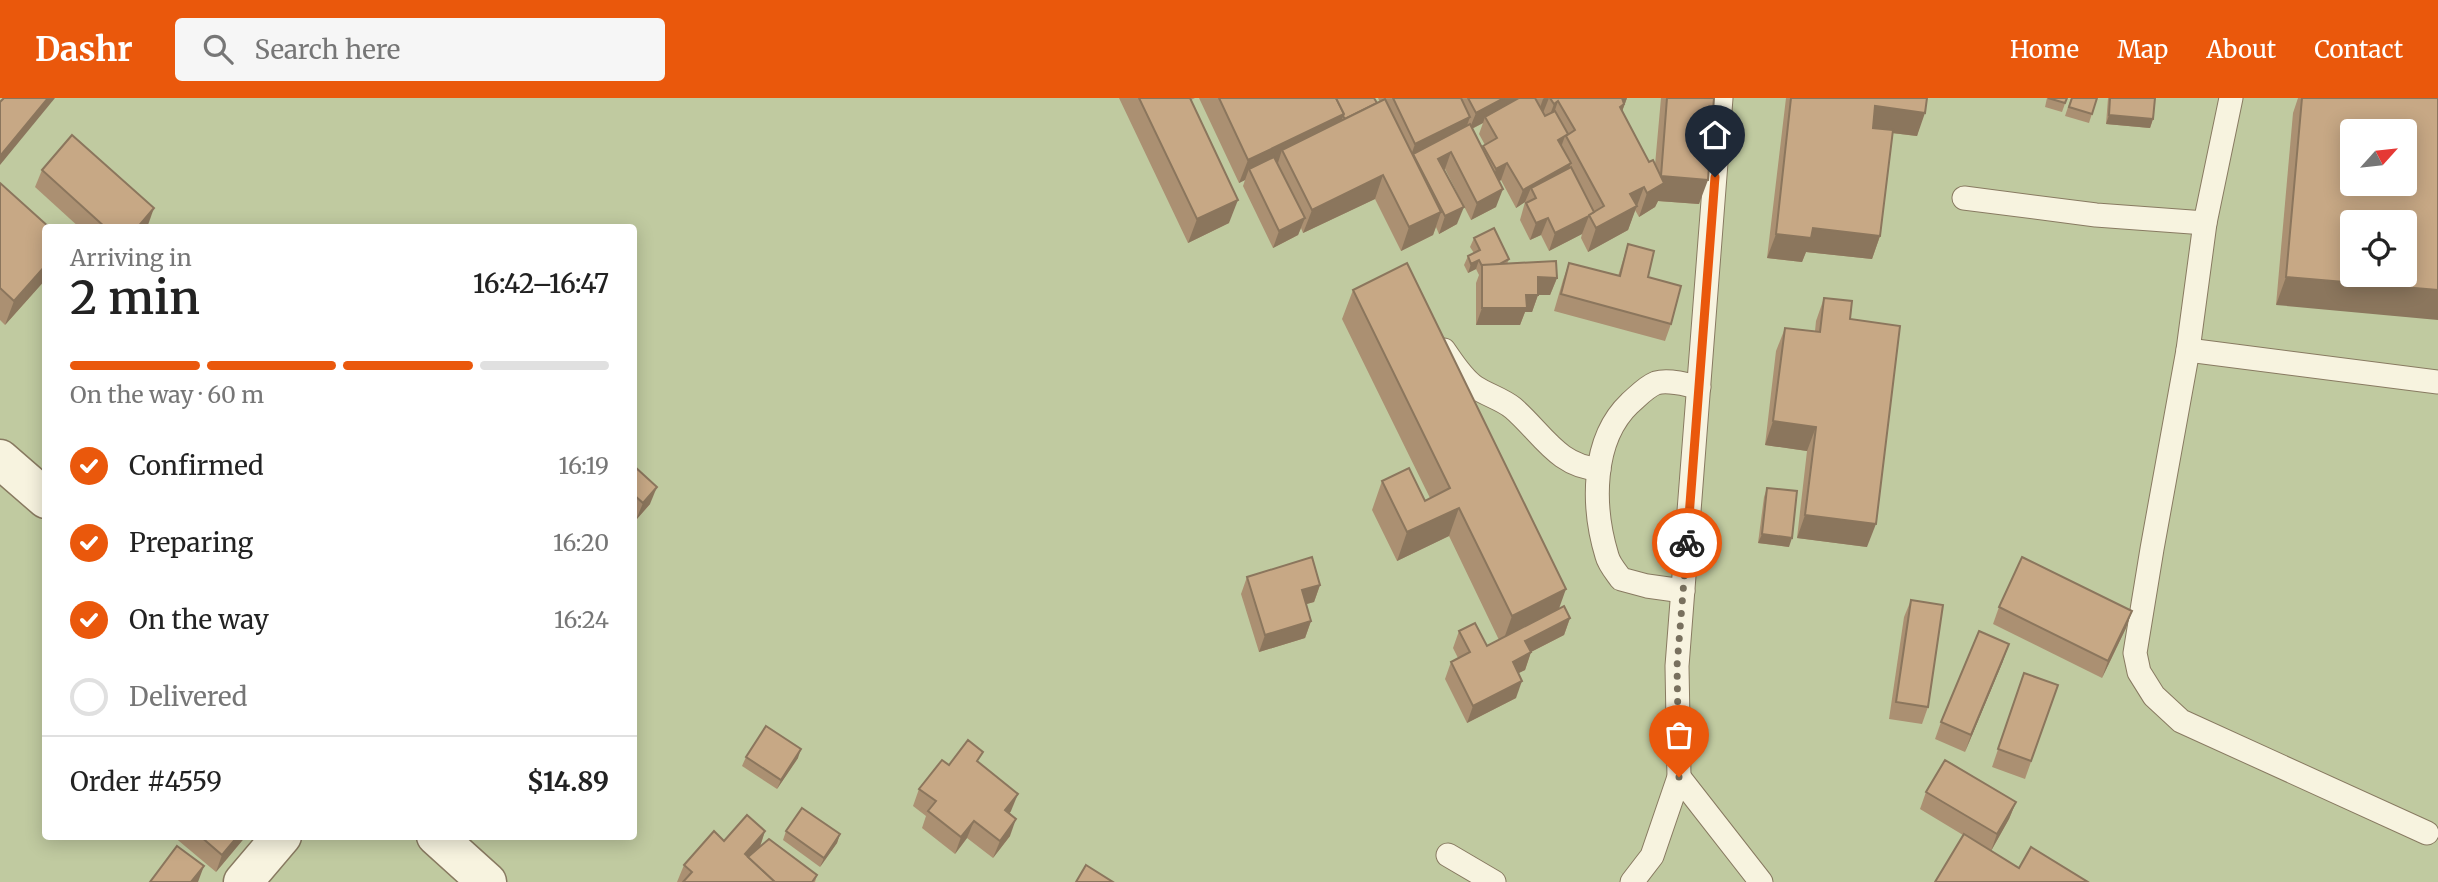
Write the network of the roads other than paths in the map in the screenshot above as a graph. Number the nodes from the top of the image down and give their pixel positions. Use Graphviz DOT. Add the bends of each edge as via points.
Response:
graph roads {
  1 [pos="1721,98"];
  2 [pos="2231,98"];
  3 [pos="1964,198"];
  4 [pos="2205,223"];
  5 [pos="1436,339"];
  6 [pos="2188,350"];
  7 [pos="2438,382"];
  8 [pos="1699,387"];
  9 [pos="0,460"];
  10 [pos="1599,469"];
  11 [pos="42,496"];
  12 [pos="1683,591"];
  13 [pos="1679,777"];
  14 [pos="2427,833"];
  15 [pos="279,840"];
  16 [pos="440,840"];
  17 [pos="1448,855"];
  18 [pos="243,882"];
  19 [pos="487,882"];
  20 [pos="1494,882"];
  21 [pos="1632,882"];
  22 [pos="1761,882"];
  1 -- 8 [label="lane"];
  2 -- 4 [label="lane"];
  3 -- 4 [label="lane"];
  4 -- 6 [label="lane"];
  5 -- 10 [label="lane" via="1463,377 1513,408 1557,453 1570,463"];
  6 -- 7 [label="lane"];
  6 -- 14 [label="lane" via="2135,653 2139,672 2154,696 2181,721"];
  8 -- 10 [label="lane" via="1671,382 1642,391 1612,424"];
  8 -- 12 [label="lane"];
  9 -- 11 [label="street"];
  10 -- 12 [label="lane" via="1597,506 1607,558 1621,579"];
  12 -- 13 [label="lane" via="1677,666"];
  13 -- 21 [label="lane" via="1652,856"];
  13 -- 22 [label="lane"];
  15 -- 18 [label="street"];
  16 -- 19 [label="street"];
  17 -- 20 [label="lane"];
}
